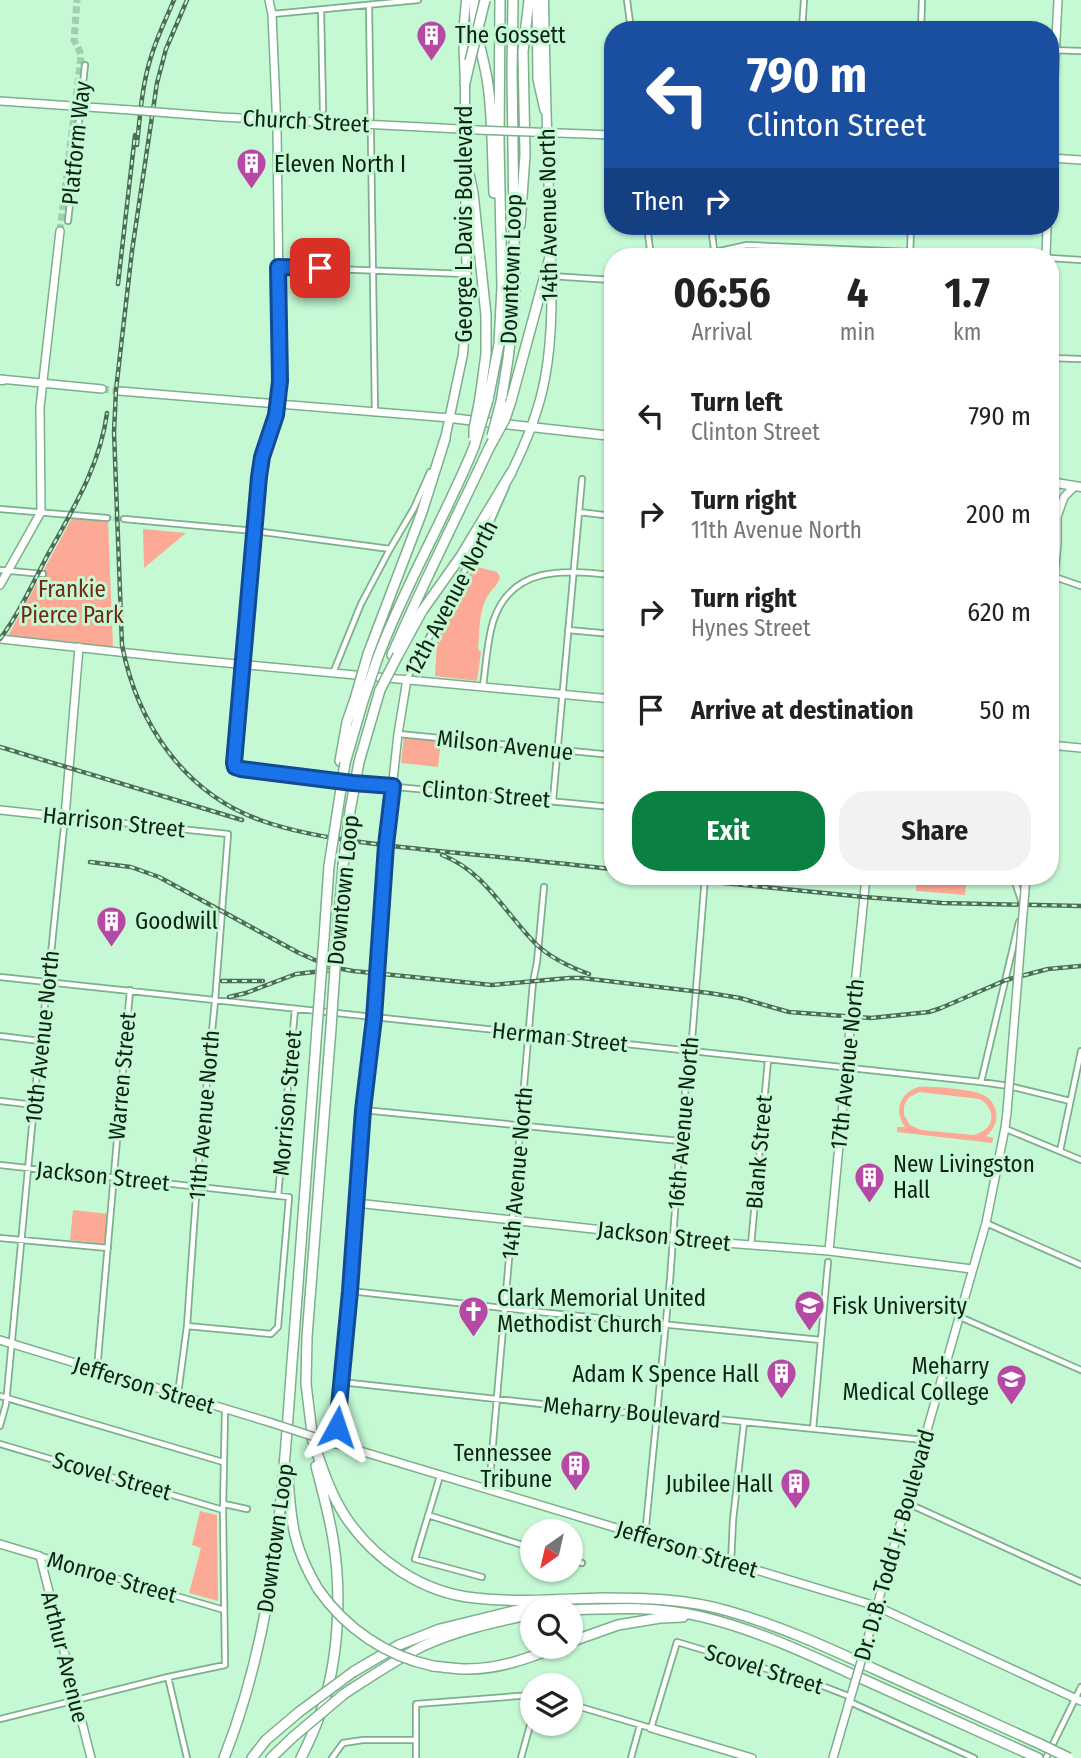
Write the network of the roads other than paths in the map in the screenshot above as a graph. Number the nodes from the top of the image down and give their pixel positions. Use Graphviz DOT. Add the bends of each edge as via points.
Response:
graph roads {
  1 [pos="269,0"];
  2 [pos="418,0"];
  3 [pos="466,0"];
  4 [pos="474,0"];
  5 [pos="485,0"];
  6 [pos="500,0"];
  7 [pos="513,0"];
  8 [pos="529,0"];
  9 [pos="537,0"];
  10 [pos="544,0"];
  11 [pos="627,0"];
  12 [pos="804,0"];
  13 [pos="922,0"];
  14 [pos="1058,0"];
  15 [pos="351,3"];
  16 [pos="369,5"];
  17 [pos="321,10"];
  18 [pos="272,14"];
  19 [pos="630,21"];
  20 [pos="803,21"];
  21 [pos="921,21"];
  22 [pos="1055,21"];
  23 [pos="1059,50"];
  24 [pos="1081,51"];
  25 [pos="85,65"];
  26 [pos="465,83"];
  27 [pos="0,100"];
  28 [pos="80,106"];
  29 [pos="323,110"];
  30 [pos="545,110"];
  31 [pos="465,129"];
  32 [pos="546,132"];
  33 [pos="604,135"];
  34 [pos="464,150"];
  35 [pos="1059,158"];
  36 [pos="1081,160"];
  37 [pos="68,221"];
  38 [pos="60,231"];
  39 [pos="501,237"];
  40 [pos="515,246"];
  41 [pos="737,248"];
  42 [pos="801,248"];
  43 [pos="550,257"];
  44 [pos="1059,259"];
  45 [pos="1081,260"];
  46 [pos="278,267"];
  47 [pos="373,271"];
  48 [pos="467,274"];
  49 [pos="551,276"];
  50 [pos="604,279"];
  51 [pos="1059,358"];
  52 [pos="1081,359"];
  53 [pos="1,380"];
  54 [pos="42,384"];
  55 [pos="102,389"];
  56 [pos="119,391"];
  57 [pos="484,399"];
  58 [pos="506,401"];
  59 [pos="277,405"];
  60 [pos="375,412"];
  61 [pos="450,418"];
  62 [pos="531,428"];
  63 [pos="604,435"];
  64 [pos="445,439"];
  65 [pos="511,473"];
  66 [pos="582,479"];
  67 [pos="1059,483"];
  68 [pos="1078,486"];
  69 [pos="0,509"];
  70 [pos="41,512"];
  71 [pos="579,512"];
  72 [pos="1059,512"];
  73 [pos="604,515"];
  74 [pos="107,518"];
  75 [pos="124,519"];
  76 [pos="255,531"];
  77 [pos="390,549"];
  78 [pos="4,570"];
  79 [pos="573,571"];
  80 [pos="604,574"];
  81 [pos="43,575"];
  82 [pos="1059,579"];
  83 [pos="0,586"];
  84 [pos="1081,586"];
  85 [pos="568,630"];
  86 [pos="604,633"];
  87 [pos="0,639"];
  88 [pos="79,647"];
  89 [pos="395,655"];
  90 [pos="373,656"];
  91 [pos="243,665"];
  92 [pos="333,673"];
  93 [pos="407,679"];
  94 [pos="483,686"];
  95 [pos="562,695"];
  96 [pos="604,698"];
  97 [pos="398,734"];
  98 [pos="1059,746"];
  99 [pos="1081,748"];
  100 [pos="557,749"];
  101 [pos="604,754"];
  102 [pos="393,786"];
  103 [pos="553,800"];
  104 [pos="604,806"];
  105 [pos="0,810"];
  106 [pos="65,817"];
  107 [pos="228,834"];
  108 [pos="704,885"];
  109 [pos="865,885"];
  110 [pos="1016,885"];
  111 [pos="1025,885"];
  112 [pos="544,887"];
  113 [pos="0,977"];
  114 [pos="48,983"];
  115 [pos="130,990"];
  116 [pos="215,1001"];
  117 [pos="295,1009"];
  118 [pos="374,1018"];
  119 [pos="529,1034"];
  120 [pos="0,1036"];
  121 [pos="40,1041"];
  122 [pos="1081,1051"];
  123 [pos="691,1052"];
  124 [pos="1080,1058"];
  125 [pos="768,1060"];
  126 [pos="847,1067"];
  127 [pos="981,1082"];
  128 [pos="0,1101"];
  129 [pos="1070,1101"];
  130 [pos="35,1105"];
  131 [pos="363,1110"];
  132 [pos="521,1125"];
  133 [pos="1005,1128"];
  134 [pos="680,1141"];
  135 [pos="1060,1151"];
  136 [pos="1081,1160"];
  137 [pos="0,1166"];
  138 [pos="29,1168"];
  139 [pos="114,1177"];
  140 [pos="196,1186"];
  141 [pos="278,1196"];
  142 [pos="289,1197"];
  143 [pos="356,1203"];
  144 [pos="513,1220"];
  145 [pos="986,1223"];
  146 [pos="673,1237"];
  147 [pos="0,1238"];
  148 [pos="21,1240"];
  149 [pos="751,1245"];
  150 [pos="108,1248"];
  151 [pos="829,1251"];
  152 [pos="828,1262"];
  153 [pos="1081,1265"];
  154 [pos="972,1269"];
  155 [pos="350,1291"];
  156 [pos="505,1308"];
  157 [pos="959,1316"];
  158 [pos="665,1324"];
  159 [pos="187,1326"];
  160 [pos="0,1340"];
  161 [pos="821,1340"];
  162 [pos="12,1344"];
  163 [pos="97,1370"];
  164 [pos="1081,1370"];
  165 [pos="341,1382"];
  166 [pos="178,1395"];
  167 [pos="0,1396"];
  168 [pos="6,1398"];
  169 [pos="497,1399"];
  170 [pos="225,1410"];
  171 [pos="656,1413"];
  172 [pos="744,1422"];
  173 [pos="0,1426"];
  174 [pos="813,1429"];
  175 [pos="312,1438"];
  176 [pos="924,1440"];
  177 [pos="0,1444"];
  178 [pos="335,1444"];
  179 [pos="287,1448"];
  180 [pos="223,1462"];
  181 [pos="441,1475"];
  182 [pos="489,1489"];
  183 [pos="907,1503"];
  184 [pos="223,1507"];
  185 [pos="247,1509"];
  186 [pos="428,1516"];
  187 [pos="645,1536"];
  188 [pos="0,1544"];
  189 [pos="520,1544"];
  190 [pos="40,1556"];
  191 [pos="731,1563"];
  192 [pos="482,1577"];
  193 [pos="1081,1582"];
  194 [pos="583,1599"];
  195 [pos="520,1600"];
  196 [pos="876,1606"];
  197 [pos="520,1609"];
  198 [pos="583,1609"];
  199 [pos="223,1610"];
  200 [pos="520,1617"];
  201 [pos="702,1617"];
  202 [pos="583,1637"];
  203 [pos="527,1659"];
  204 [pos="168,1677"];
  205 [pos="1081,1687"];
  206 [pos="520,1696"];
  207 [pos="851,1696"];
  208 [pos="76,1700"];
  209 [pos="1078,1700"];
  210 [pos="583,1708"];
  211 [pos="0,1719"];
  212 [pos="640,1725"];
  213 [pos="651,1728"];
  214 [pos="527,1736"];
  215 [pos="416,1740"];
  216 [pos="1037,1757"];
  217 [pos="91,1758"];
  218 [pos="187,1758"];
  219 [pos="224,1758"];
  220 [pos="252,1758"];
  221 [pos="271,1758"];
  222 [pos="300,1758"];
  223 [pos="332,1758"];
  224 [pos="416,1758"];
  225 [pos="521,1758"];
  226 [pos="631,1758"];
  227 [pos="752,1758"];
  228 [pos="833,1758"];
  229 [pos="974,1758"];
  230 [pos="1046,1758"];
  231 [pos="1069,1758"];
  1 -- 18 [label="street"];
  2 -- 16 [label="street"];
  3 -- 26 [label="main road, George L Davis Boulevard"];
  4 -- 39 [label="highway" via="488,84"];
  5 -- 26 [label="highway, bridge"];
  6 -- 39 [label="highway, Downtown Loop"];
  7 -- 40 [label="highway, Downtown Loop"];
  8 -- 40 [label="highway" via="523,52 524,164"];
  9 -- 30 [label="highway" via="538,79"];
  10 -- 30 [label="main road, 14th Avenue North"];
  11 -- 19 [label="street"];
  12 -- 20 [label="street"];
  13 -- 21 [label="street"];
  14 -- 22 [label="street"];
  15 -- 16 [label="street"];
  15 -- 17 [label="street"];
  16 -- 47 [label="street"];
  17 -- 18 [label="street"];
  17 -- 29 [label="street"];
  18 -- 46 [label="street"];
  23 -- 24 [label="street"];
  25 -- 28 [label="street, Platform Way"];
  26 -- 31 [label="main road, George L Davis Boulevard"];
  27 -- 28 [label="street, Church Street"];
  28 -- 31 [label="street, Church Street, bridge"];
  28 -- 37 [label="street, Platform Way"];
  30 -- 32 [label="main road, 14th Avenue North"];
  31 -- 32 [label="street, Church Street, bridge"];
  31 -- 34 [label="main road, George L Davis Boulevard"];
  32 -- 33 [label="street, Church Street"];
  32 -- 43 [label="main road, 14th Avenue North"];
  34 -- 48 [label="main road, George L Davis Boulevard"];
  34 -- 57 [label="highway" via="485,315"];
  35 -- 36 [label="street"];
  38 -- 54 [label="street"];
  39 -- 57 [label="highway, Downtown Loop" via="499,344"];
  40 -- 58 [label="highway, Downtown Loop"];
  41 -- 42 [label="street"];
  43 -- 49 [label="main road, 14th Avenue North"];
  43 -- 58 [label="highway"];
  44 -- 45 [label="street"];
  46 -- 47 [label="street"];
  46 -- 59 [label="street"];
  47 -- 48 [label="street"];
  47 -- 60 [label="street"];
  48 -- 61 [label="main road, George L Davis Boulevard" via="463,354"];
  49 -- 50 [label="street"];
  49 -- 62 [label="main road, 14th Avenue North" via="545,376"];
  51 -- 52 [label="street"];
  53 -- 54 [label="street"];
  54 -- 55 [label="street"];
  54 -- 70 [label="street"];
  56 -- 59 [label="street"];
  57 -- 90 [label="highway, bridge" via="462,477"];
  58 -- 89 [label="highway, bridge" via="505,419 408,616"];
  59 -- 60 [label="street"];
  59 -- 76 [label="street" via="262,457"];
  60 -- 61 [label="street"];
  61 -- 62 [label="main road"];
  61 -- 64 [label="main road, George L Davis Boulevard"];
  62 -- 63 [label="main road"];
  62 -- 65 [label="main road, 12th Avenue North"];
  64 -- 77 [label="street, George L Davis Boulevard"];
  64 -- 90 [label="highway"];
  65 -- 89 [label="highway"];
  65 -- 93 [label="street, 12th Avenue North" via="491,522"];
  66 -- 71 [label="street"];
  67 -- 68 [label="main road"];
  68 -- 72 [label="street" via="1064,497"];
  69 -- 70 [label="street"];
  70 -- 74 [label="street"];
  70 -- 78 [label="street"];
  71 -- 73 [label="street"];
  71 -- 79 [label="street"];
  75 -- 76 [label="street"];
  76 -- 77 [label="street"];
  76 -- 91 [label="street"];
  77 -- 92 [label="street, George L Davis Boulevard"];
  78 -- 81 [label="street"];
  78 -- 83 [label="street"];
  79 -- 80 [label="street"];
  79 -- 85 [label="street"];
  79 -- 94 [label="street" via="541,574 505,599 491,630"];
  82 -- 84 [label="street"];
  85 -- 86 [label="street"];
  85 -- 95 [label="street"];
  87 -- 88 [label="street"];
  88 -- 91 [label="street"];
  88 -- 106 [label="street, 10th Avenue North"];
  89 -- 175 [label="highway, Downtown Loop, bridge" via="374,706 359,762 342,866 307,1338"];
  90 -- 179 [label="highway, Downtown Loop, bridge" via="347,722 329,866"];
  91 -- 92 [label="street"];
  91 -- 102 [label="street, Clinton Street" via="235,767"];
  92 -- 93 [label="street"];
  93 -- 94 [label="street"];
  93 -- 97 [label="street, 12th Avenue North"];
  94 -- 95 [label="street"];
  95 -- 96 [label="street"];
  95 -- 100 [label="street"];
  97 -- 100 [label="street, Milson Avenue"];
  97 -- 102 [label="street, 12th Avenue North"];
  98 -- 99 [label="street"];
  100 -- 101 [label="street, Milson Avenue"];
  100 -- 103 [label="street"];
  102 -- 103 [label="street, Clinton Street"];
  102 -- 118 [label="street, 12th Avenue North"];
  103 -- 104 [label="street, Clinton Street"];
  105 -- 106 [label="street, Harrison Street"];
  106 -- 107 [label="street, Harrison Street"];
  106 -- 114 [label="street, 10th Avenue North"];
  107 -- 116 [label="street, 11th Avenue North"];
  108 -- 123 [label="street, 16th Avenue North"];
  109 -- 126 [label="street, 17th Avenue North, bridge"];
  110 -- 127 [label="street" via="1022,900 1016,941"];
  111 -- 133 [label="street, Dr. D.B. Todd Jr. Boulevard, bridge"];
  112 -- 119 [label="street, 14th Avenue North"];
  113 -- 114 [label="street, Herman Street"];
  114 -- 115 [label="street, Herman Street"];
  114 -- 121 [label="street, 10th Avenue North"];
  115 -- 116 [label="street, Herman Street"];
  115 -- 139 [label="street, Warren Street"];
  116 -- 117 [label="street, Herman Street"];
  116 -- 140 [label="street, 11th Avenue North"];
  117 -- 118 [label="street, Herman Street"];
  117 -- 141 [label="street, Morrison Street"];
  118 -- 119 [label="street, Herman Street"];
  118 -- 131 [label="street, 12th Avenue North"];
  119 -- 123 [label="street, Herman Street"];
  119 -- 132 [label="street, 14th Avenue North"];
  120 -- 121 [label="street"];
  121 -- 130 [label="street, 10th Avenue North"];
  122 -- 124 [label="street"];
  123 -- 125 [label="street, Herman Street"];
  123 -- 134 [label="street, 16th Avenue North"];
  124 -- 129 [label="street"];
  125 -- 126 [label="street, Herman Street"];
  125 -- 149 [label="street, Blank Street"];
  126 -- 127 [label="street, Herman Street"];
  126 -- 151 [label="street, 17th Avenue North"];
  127 -- 129 [label="street, Herman Street"];
  128 -- 130 [label="street"];
  129 -- 135 [label="street"];
  130 -- 138 [label="street, 10th Avenue North"];
  131 -- 132 [label="street"];
  131 -- 143 [label="street, 12th Avenue North"];
  132 -- 134 [label="street"];
  132 -- 144 [label="street, 14th Avenue North"];
  133 -- 135 [label="street"];
  133 -- 145 [label="street, Dr. D.B. Todd Jr. Boulevard"];
  134 -- 146 [label="street, 16th Avenue North"];
  135 -- 136 [label="street"];
  137 -- 138 [label="street, Jackson Street"];
  138 -- 139 [label="street, Jackson Street"];
  138 -- 148 [label="street, 10th Avenue North"];
  139 -- 140 [label="street, Jackson Street"];
  139 -- 150 [label="street, Warren Street"];
  140 -- 141 [label="street, Jackson Street"];
  140 -- 159 [label="street, 11th Avenue North"];
  141 -- 142 [label="street, Jackson Street"];
  142 -- 159 [label="street, Morrison Street" via="278,1326 271,1334"];
  143 -- 144 [label="street, Jackson Street"];
  143 -- 155 [label="street, 12th Avenue North"];
  144 -- 146 [label="street, Jackson Street"];
  144 -- 156 [label="street, 14th Avenue North"];
  145 -- 153 [label="street"];
  145 -- 154 [label="street, Dr. D.B. Todd Jr. Boulevard"];
  146 -- 149 [label="street, Jackson Street"];
  146 -- 158 [label="street, 16th Avenue North"];
  147 -- 148 [label="street"];
  148 -- 150 [label="street"];
  148 -- 162 [label="street, 10th Avenue North"];
  149 -- 151 [label="street, Jackson Street"];
  150 -- 163 [label="street, Warren Street"];
  151 -- 154 [label="street, Jackson Street"];
  152 -- 161 [label="street"];
  154 -- 157 [label="street, Dr. D.B. Todd Jr. Boulevard"];
  155 -- 156 [label="street"];
  155 -- 165 [label="street, 12th Avenue North"];
  156 -- 158 [label="street"];
  156 -- 169 [label="street, 14th Avenue North"];
  157 -- 164 [label="street"];
  157 -- 176 [label="street, Dr. D.B. Todd Jr. Boulevard"];
  158 -- 161 [label="street"];
  158 -- 171 [label="street, 16th Avenue North"];
  159 -- 166 [label="street, 11th Avenue North"];
  160 -- 162 [label="street, Jefferson Street"];
  161 -- 174 [label="street"];
  162 -- 163 [label="street, Jefferson Street"];
  162 -- 168 [label="street, 10th Avenue North"];
  163 -- 166 [label="street, Jefferson Street"];
  165 -- 169 [label="street, Meharry Boulevard"];
  165 -- 178 [label="street, 12th Avenue North"];
  166 -- 170 [label="street, Jefferson Street"];
  167 -- 168 [label="street"];
  168 -- 173 [label="street, 10th Avenue North"];
  168 -- 180 [label="street"];
  169 -- 171 [label="street, Meharry Boulevard"];
  169 -- 182 [label="street, 14th Avenue North"];
  170 -- 178 [label="street, Jefferson Street, bridge"];
  170 -- 180 [label="street"];
  171 -- 172 [label="street, Meharry Boulevard"];
  171 -- 187 [label="street, 16th Avenue North"];
  172 -- 174 [label="street, Meharry Boulevard"];
  172 -- 191 [label="street"];
  174 -- 176 [label="street, Meharry Boulevard"];
  175 -- 195 [label="highway" via="345,1515 359,1535 395,1568 457,1595"];
  175 -- 222 [label="highway, Downtown Loop" via="333,1540 337,1619 321,1711"];
  176 -- 183 [label="street, Dr. D.B. Todd Jr. Boulevard"];
  177 -- 184 [label="street, Scovel Street"];
  178 -- 181 [label="street, Jefferson Street"];
  179 -- 203 [label="highway, bridge" via="296,1544 318,1590 347,1623 413,1662 468,1669"];
  179 -- 219 [label="highway, Downtown Loop" via="262,1631"];
  180 -- 184 [label="street"];
  181 -- 182 [label="street, Jefferson Street"];
  181 -- 186 [label="street"];
  182 -- 187 [label="street, Jefferson Street"];
  183 -- 193 [label="street"];
  183 -- 196 [label="street, Dr. D.B. Todd Jr. Boulevard"];
  184 -- 185 [label="street, Scovel Street"];
  184 -- 199 [label="street"];
  186 -- 189 [label="street"];
  186 -- 192 [label="street" via="415,1559"];
  187 -- 191 [label="street, Jefferson Street"];
  188 -- 190 [label="street, Monroe Street"];
  190 -- 199 [label="street, Monroe Street"];
  190 -- 208 [label="street, Arthur Avenue"];
  191 -- 196 [label="street, Jefferson Street"];
  194 -- 231 [label="highway, bridge" via="682,1601 759,1621 836,1651"];
  196 -- 207 [label="street, Dr. D.B. Todd Jr. Boulevard, bridge"];
  196 -- 209 [label="street, Jefferson Street"];
  197 -- 220 [label="highway, bridge" via="440,1629 399,1645 299,1712"];
  198 -- 201 [label="highway" via="668,1611"];
  199 -- 204 [label="street" via="225,1665"];
  200 -- 221 [label="highway, bridge" via="424,1646 384,1668 344,1694"];
  201 -- 202 [label="highway" via="618,1625"];
  201 -- 216 [label="highway" via="776,1641"];
  204 -- 208 [label="street"];
  204 -- 218 [label="street"];
  205 -- 209 [label="street"];
  206 -- 215 [label="street" via="416,1704"];
  207 -- 213 [label="street, Scovel Street" via="677,1642"];
  207 -- 228 [label="street, Dr. D.B. Todd Jr. Boulevard"];
  207 -- 229 [label="street, Scovel Street"];
  208 -- 211 [label="street"];
  208 -- 217 [label="street, Arthur Avenue"];
  209 -- 230 [label="street"];
  210 -- 212 [label="street"];
  212 -- 213 [label="street"];
  212 -- 226 [label="street"];
  213 -- 227 [label="street"];
  214 -- 225 [label="street"];
  215 -- 223 [label="street" via="343,1743"];
  215 -- 224 [label="street"];
}
